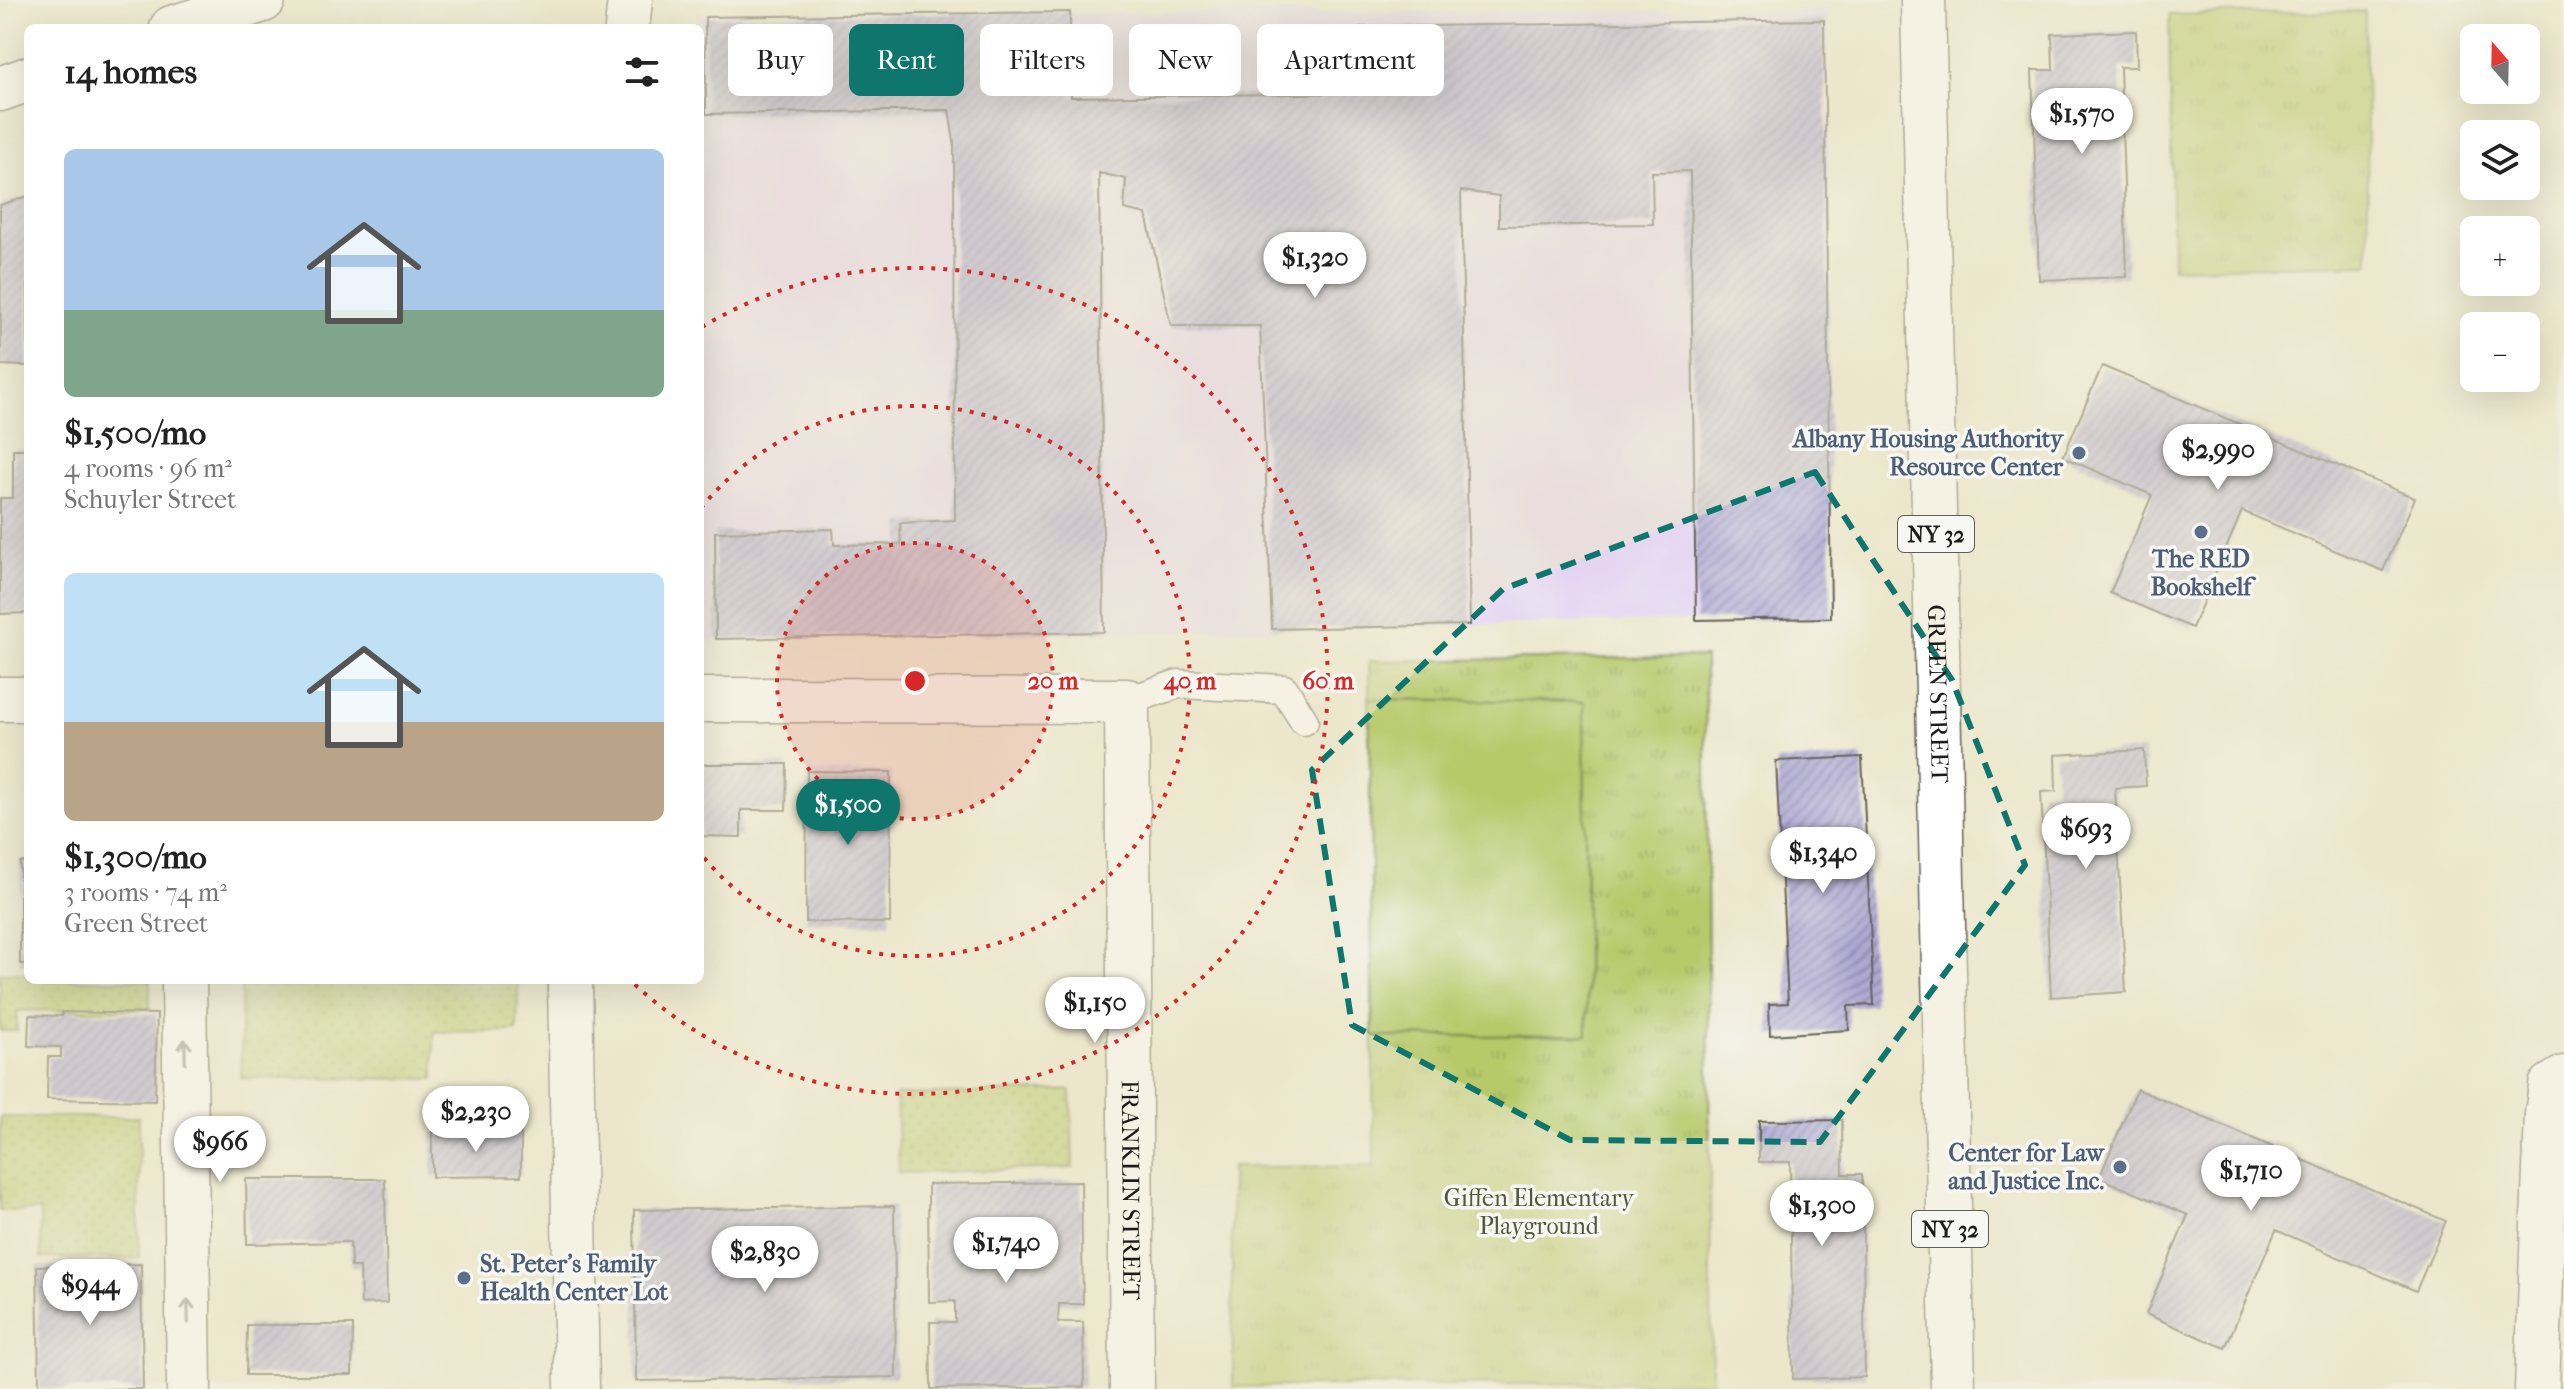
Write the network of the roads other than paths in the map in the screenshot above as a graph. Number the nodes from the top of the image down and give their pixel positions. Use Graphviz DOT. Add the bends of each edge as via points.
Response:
graph roads {
  1 [pos="263,0"];
  2 [pos="630,0"];
  3 [pos="1923,0"];
  4 [pos="187,24"];
  5 [pos="627,24"];
  6 [pos="24,80"];
  7 [pos="0,89"];
  8 [pos="0,699"];
  9 [pos="24,699"];
  10 [pos="704,700"];
  11 [pos="1127,701"];
  12 [pos="1304,721"];
  13 [pos="184,984"];
  14 [pos="570,984"];
  15 [pos="2558,1082"];
  16 [pos="189,1389"];
  17 [pos="577,1389"];
  18 [pos="1132,1389"];
  19 [pos="1953,1389"];
  20 [pos="2537,1389"];
  1 -- 4 [label="street"];
  2 -- 5 [label="street"];
  3 -- 19 [label="street, GREEN STREET / NY 32"];
  6 -- 7 [label="street"];
  8 -- 9 [label="street"];
  10 -- 11 [label="street"];
  11 -- 12 [label="lane" via="1178,684 1284,689"];
  11 -- 18 [label="street, FRANKLIN STREET"];
  16 -- 13 [label="street, one-way"];
  14 -- 17 [label="street"];
  15 -- 20 [label="street" via="2547,1114"];
}
